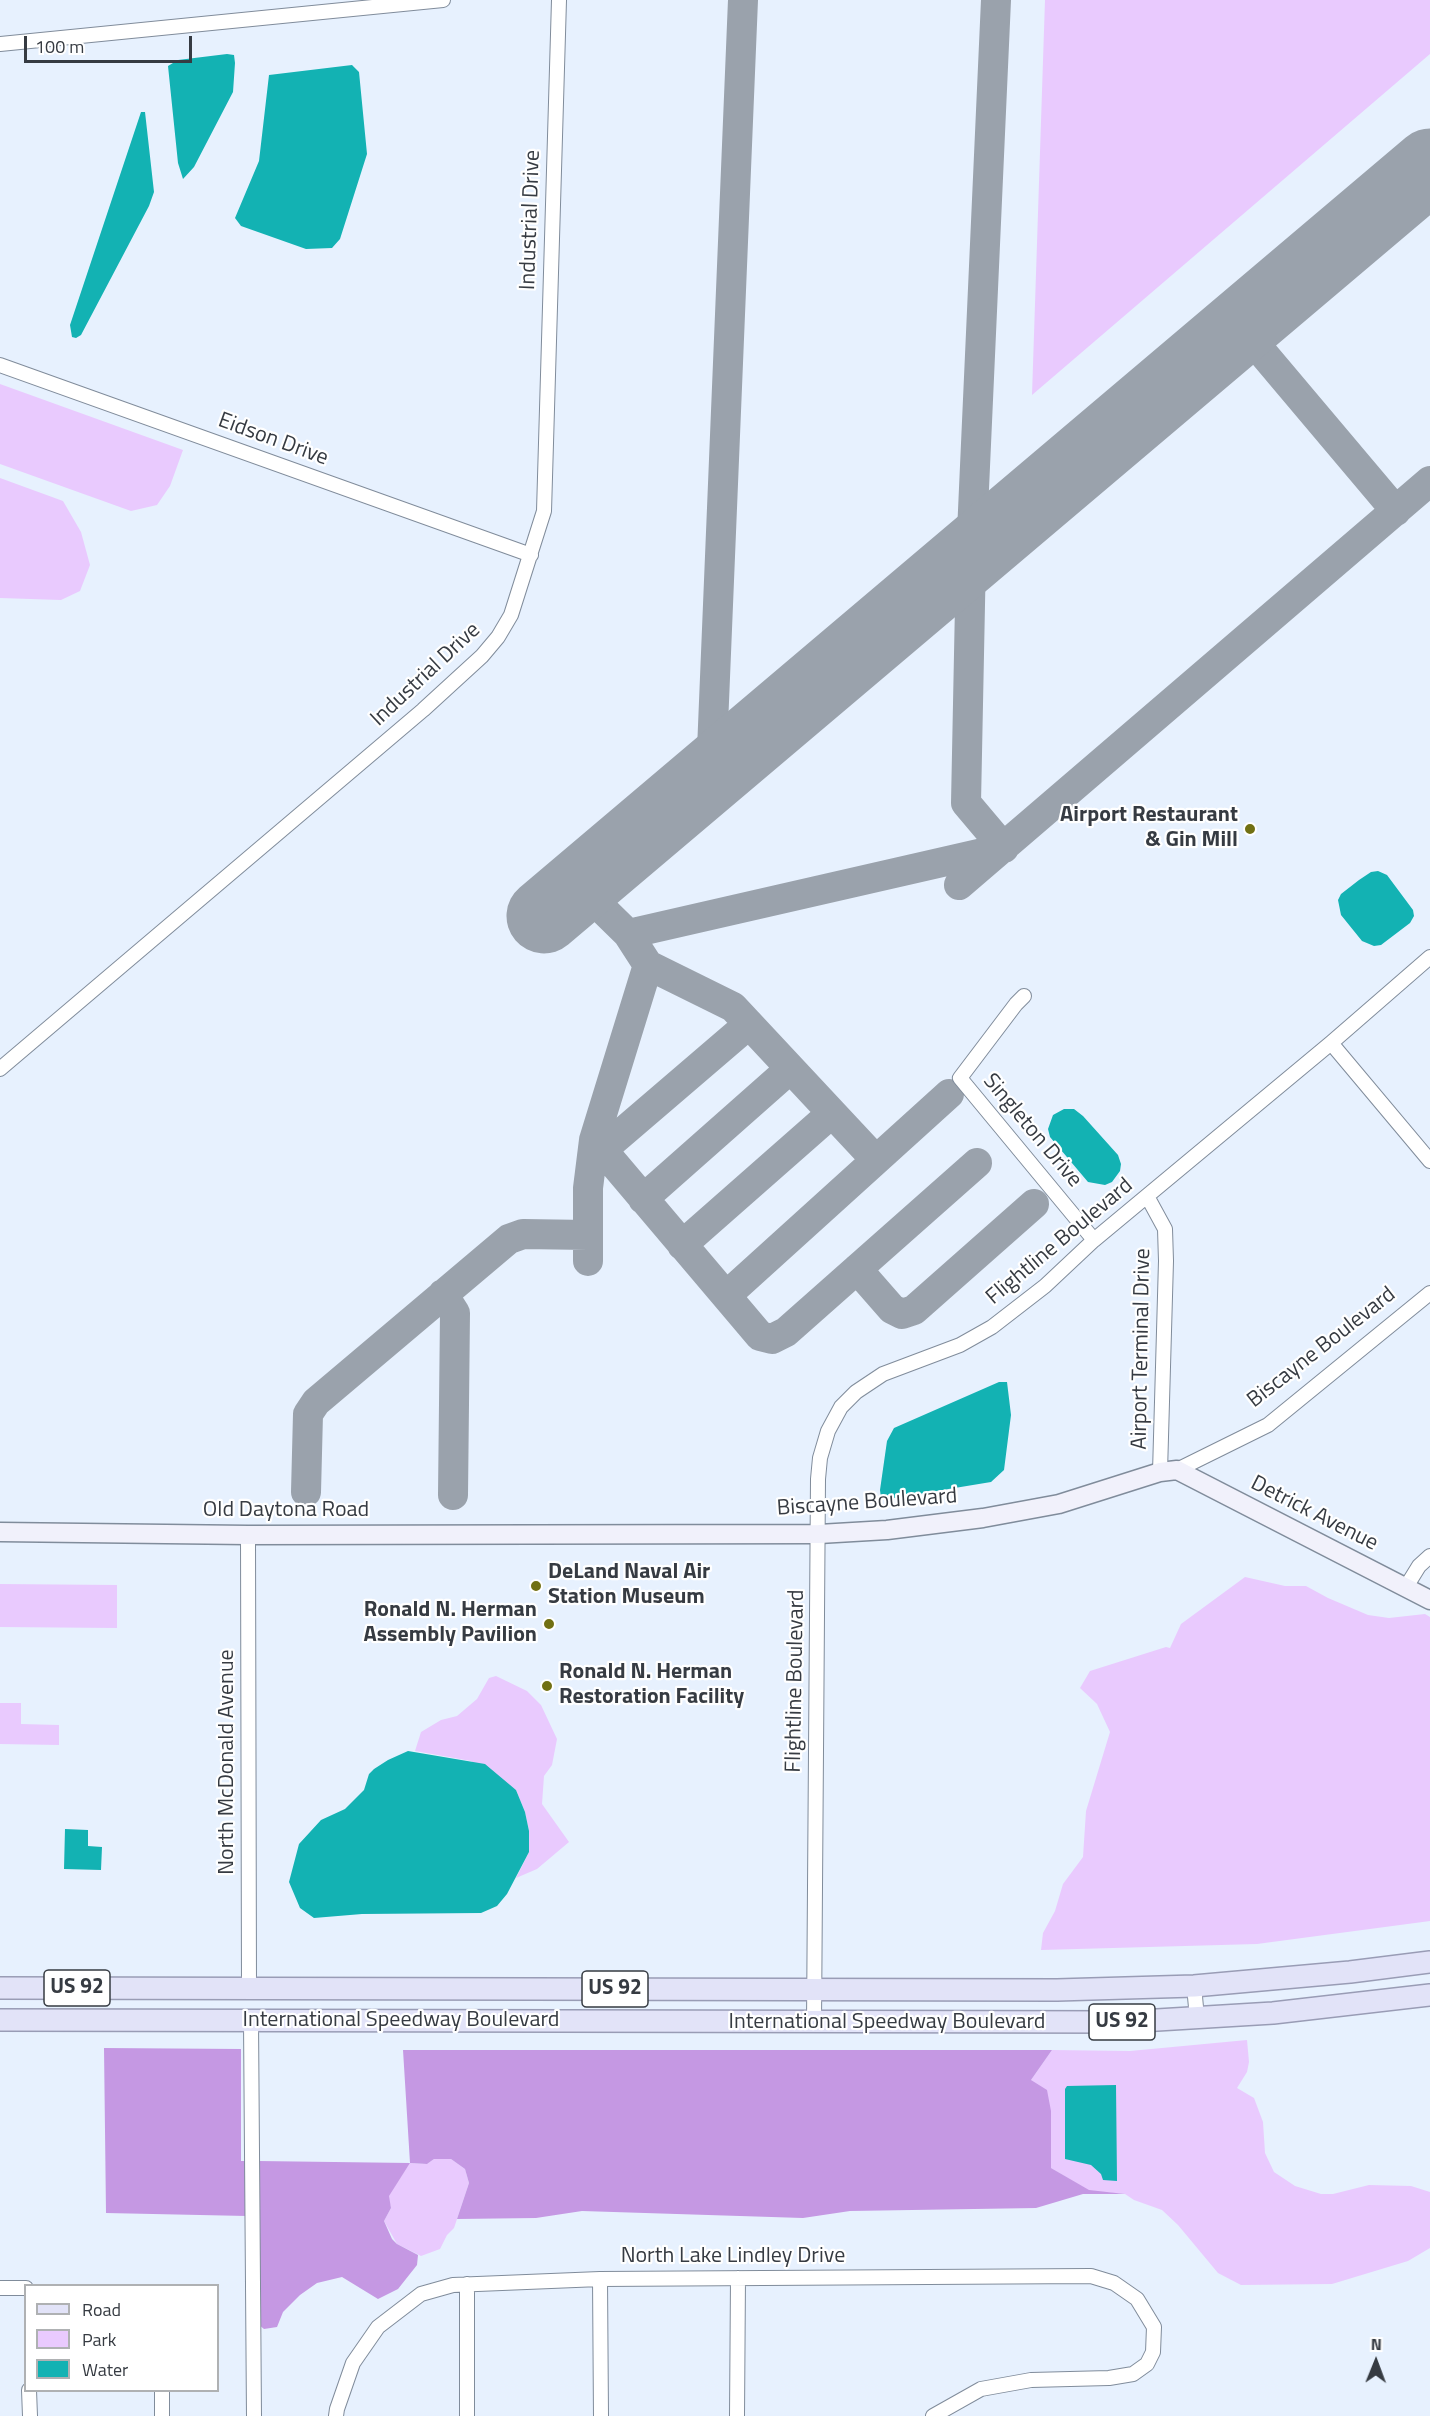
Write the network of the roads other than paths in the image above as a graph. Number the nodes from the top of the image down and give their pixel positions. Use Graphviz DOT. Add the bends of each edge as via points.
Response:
graph roads {
  1 [pos="443,0"];
  2 [pos="559,0"];
  3 [pos="0,44"];
  4 [pos="0,365"];
  5 [pos="531,555"];
  6 [pos="1430,957"];
  7 [pos="1024,996"];
  8 [pos="1331,1043"];
  9 [pos="0,1069"];
  10 [pos="1430,1161"];
  11 [pos="1146,1196"];
  12 [pos="1094,1240"];
  13 [pos="1430,1293"];
  14 [pos="1168,1471"];
  15 [pos="0,1532"];
  16 [pos="572,1534"];
  17 [pos="819,1534"];
  18 [pos="248,1535"];
  19 [pos="1430,1556"];
  20 [pos="1406,1587"];
  21 [pos="1430,1600"];
  22 [pos="1430,1962"];
  23 [pos="1194,1986"];
  24 [pos="0,1988"];
  25 [pos="249,1989"];
  26 [pos="299,1989"];
  27 [pos="813,1989"];
  28 [pos="1430,1995"];
  29 [pos="1197,2018"];
  30 [pos="0,2020"];
  31 [pos="202,2021"];
  32 [pos="251,2021"];
  33 [pos="814,2022"];
  34 [pos="738,2278"];
  35 [pos="600,2279"];
  36 [pos="467,2284"];
  37 [pos="0,2288"];
  38 [pos="24,2288"];
  39 [pos="29,2392"];
  40 [pos="162,2392"];
  41 [pos="30,2416"];
  42 [pos="162,2416"];
  43 [pos="254,2416"];
  44 [pos="336,2416"];
  45 [pos="467,2416"];
  46 [pos="601,2416"];
  47 [pos="737,2416"];
  48 [pos="933,2416"];
  1 -- 3 [label="street"];
  2 -- 5 [label="street, Industrial Drive" via="544,511"];
  4 -- 5 [label="street, Eidson Drive"];
  5 -- 9 [label="street, Industrial Drive" via="511,615 482,656 423,711"];
  6 -- 8 [label="street, Flightline Boulevard"];
  7 -- 12 [label="street, Singleton Drive" via="960,1078"];
  8 -- 10 [label="street"];
  8 -- 11 [label="street, Flightline Boulevard"];
  11 -- 12 [label="street, Flightline Boulevard"];
  11 -- 14 [label="street, Airport Terminal Drive" via="1165,1229"];
  12 -- 17 [label="street, Flightline Boulevard" via="1045,1286 992,1327 960,1345 883,1374 841,1407 820,1458"];
  13 -- 14 [label="street, Biscayne Boulevard" via="1268,1425"];
  14 -- 17 [label="street, Biscayne Boulevard" via="1059,1504 983,1518"];
  14 -- 20 [label="street, Detrick Avenue"];
  15 -- 18 [label="street, Old Daytona Road"];
  16 -- 17 [label="street, Biscayne Boulevard"];
  16 -- 18 [label="street, Old Daytona Road"];
  17 -- 27 [label="street, Flightline Boulevard"];
  18 -- 25 [label="street, North McDonald Avenue"];
  19 -- 20 [label="street"];
  20 -- 21 [label="street, Detrick Avenue"];
  22 -- 23 [label="main road, International Speedway Boulevard / US 92"];
  23 -- 27 [label="main road, International Speedway Boulevard / US 92"];
  23 -- 29 [label="street"];
  24 -- 25 [label="main road, International Speedway Boulevard / US 92"];
  25 -- 26 [label="main road, International Speedway Boulevard / US 92"];
  25 -- 31 [label="main road" via="233,2009"];
  26 -- 27 [label="main road, International Speedway Boulevard / US 92"];
  26 -- 32 [label="main road" via="270,2000"];
  27 -- 33 [label="street, Flightline Boulevard"];
  28 -- 29 [label="main road, International Speedway Boulevard / US 92"];
  29 -- 33 [label="main road, International Speedway Boulevard / US 92" via="1101,2023"];
  30 -- 31 [label="main road, International Speedway Boulevard / US 92"];
  31 -- 32 [label="main road, International Speedway Boulevard / US 92"];
  32 -- 33 [label="main road, International Speedway Boulevard / US 92"];
  32 -- 43 [label="street"];
  34 -- 35 [label="street, North Lake Lindley Drive"];
  34 -- 47 [label="street"];
  34 -- 48 [label="street, North Lake Lindley Drive" via="1091,2276 1114,2283 1137,2299 1154,2327 1153,2352 1147,2364 1133,2374 1031,2380 981,2389"];
  35 -- 36 [label="street, North Lake Lindley Drive"];
  35 -- 46 [label="street"];
  36 -- 44 [label="street, North Lake Lindley Drive" via="421,2294 378,2327 353,2362"];
  36 -- 45 [label="street"];
  37 -- 38 [label="street"];
  39 -- 41 [label="street"];
  40 -- 42 [label="street"];
}
